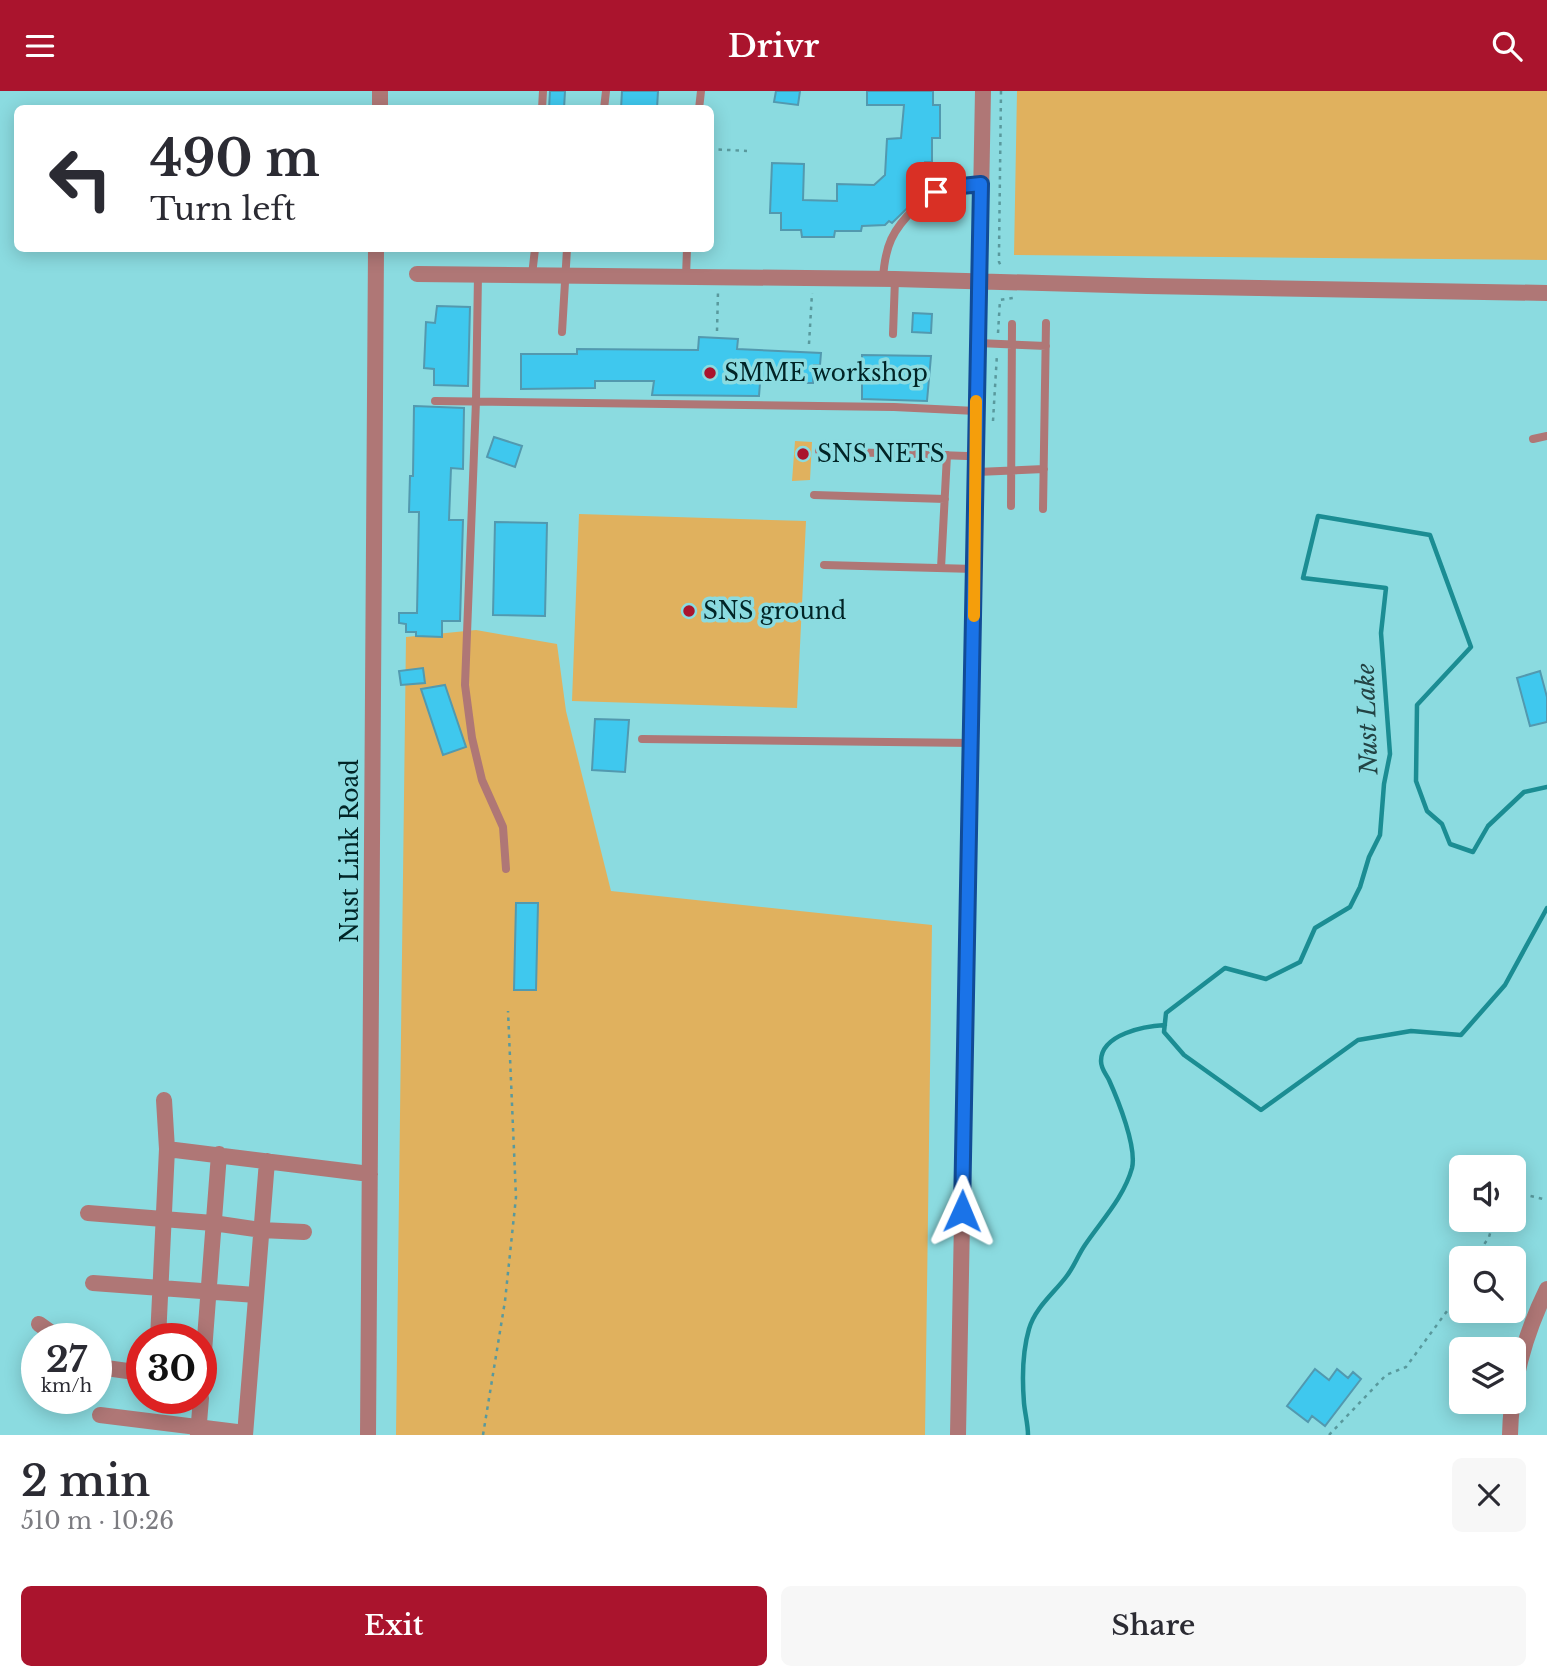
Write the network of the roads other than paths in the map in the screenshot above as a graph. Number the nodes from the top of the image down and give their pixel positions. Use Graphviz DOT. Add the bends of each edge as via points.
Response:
graph roads {
  1 [pos="983,91"];
  2 [pos="981,184"];
  3 [pos="376,252"];
  4 [pos="535,252"];
  5 [pos="567,252"];
  6 [pos="687,252"];
  7 [pos="416,274"];
  8 [pos="478,275"];
  9 [pos="532,275"];
  10 [pos="565,276"];
  11 [pos="686,277"];
  12 [pos="889,279"];
  13 [pos="979,282"];
  14 [pos="1547,293"];
  15 [pos="1046,323"];
  16 [pos="1012,324"];
  17 [pos="562,332"];
  18 [pos="893,334"];
  19 [pos="978,343"];
  20 [pos="1012,345"];
  21 [pos="1046,346"];
  22 [pos="435,401"];
  23 [pos="476,401"];
  24 [pos="976,411"];
  25 [pos="1547,436"];
  26 [pos="1533,439"];
  27 [pos="819,451"];
  28 [pos="976,453"];
  29 [pos="947,456"];
  30 [pos="1044,469"];
  31 [pos="1011,471"];
  32 [pos="977,472"];
  33 [pos="814,495"];
  34 [pos="945,499"];
  35 [pos="1011,506"];
  36 [pos="1043,509"];
  37 [pos="824,565"];
  38 [pos="941,568"];
  39 [pos="975,569"];
  40 [pos="642,739"];
  41 [pos="972,743"];
  42 [pos="506,869"];
  43 [pos="164,1100"];
  44 [pos="167,1149"];
  45 [pos="219,1154"];
  46 [pos="267,1161"];
  47 [pos="370,1174"];
  48 [pos="88,1213"];
  49 [pos="164,1219"];
  50 [pos="213,1223"];
  51 [pos="261,1230"];
  52 [pos="304,1232"];
  53 [pos="93,1283"];
  54 [pos="161,1288"];
  55 [pos="1547,1289"];
  56 [pos="208,1291"];
  57 [pos="256,1295"];
  58 [pos="159,1323"];
  59 [pos="206,1323"];
  60 [pos="100,1415"];
  61 [pos="199,1431"];
  62 [pos="245,1434"];
  63 [pos="368,1435"];
  64 [pos="958,1435"];
  65 [pos="1510,1435"];
  1 -- 2 [label="street"];
  2 -- 12 [label="lane" via="936,192 905,218 887,247"];
  2 -- 13 [label="street"];
  3 -- 47 [label="street, Nust Link Road"];
  4 -- 9 [label="lane"];
  5 -- 10 [label="lane"];
  6 -- 11 [label="lane"];
  7 -- 8 [label="street"];
  8 -- 9 [label="street"];
  8 -- 23 [label="lane"];
  9 -- 10 [label="street"];
  10 -- 11 [label="street"];
  10 -- 17 [label="lane"];
  11 -- 12 [label="street"];
  12 -- 13 [label="street"];
  12 -- 18 [label="lane"];
  13 -- 14 [label="street"];
  13 -- 19 [label="street"];
  15 -- 21 [label="lane"];
  16 -- 20 [label="lane"];
  19 -- 20 [label="lane"];
  19 -- 24 [label="street"];
  20 -- 21 [label="lane"];
  20 -- 31 [label="lane"];
  21 -- 30 [label="lane"];
  22 -- 23 [label="lane"];
  23 -- 24 [label="lane"];
  23 -- 42 [label="lane" via="466,685 482,780 503,827"];
  24 -- 28 [label="street"];
  25 -- 26 [label="lane"];
  27 -- 29 [label="lane"];
  28 -- 29 [label="lane"];
  28 -- 32 [label="street"];
  29 -- 34 [label="lane"];
  30 -- 31 [label="lane"];
  30 -- 36 [label="lane"];
  31 -- 32 [label="lane"];
  31 -- 35 [label="lane"];
  32 -- 39 [label="street"];
  33 -- 34 [label="lane"];
  34 -- 38 [label="lane"];
  37 -- 38 [label="lane"];
  38 -- 39 [label="lane"];
  39 -- 41 [label="street"];
  40 -- 41 [label="lane"];
  41 -- 64 [label="street"];
  43 -- 44 [label="street"];
  44 -- 45 [label="street"];
  44 -- 49 [label="street"];
  45 -- 46 [label="street"];
  45 -- 50 [label="street"];
  46 -- 47 [label="street"];
  46 -- 51 [label="street"];
  47 -- 63 [label="street, Nust Link Road"];
  48 -- 49 [label="street"];
  49 -- 50 [label="street"];
  49 -- 54 [label="street"];
  50 -- 51 [label="street"];
  50 -- 56 [label="street"];
  51 -- 52 [label="street"];
  51 -- 57 [label="street"];
  53 -- 54 [label="street"];
  54 -- 56 [label="street"];
  54 -- 58 [label="street"];
  55 -- 65 [label="street" via="1519,1365"];
  56 -- 57 [label="street"];
  56 -- 59 [label="street"];
  57 -- 62 [label="street"];
  60 -- 61 [label="street"];
  61 -- 62 [label="street"];
}
